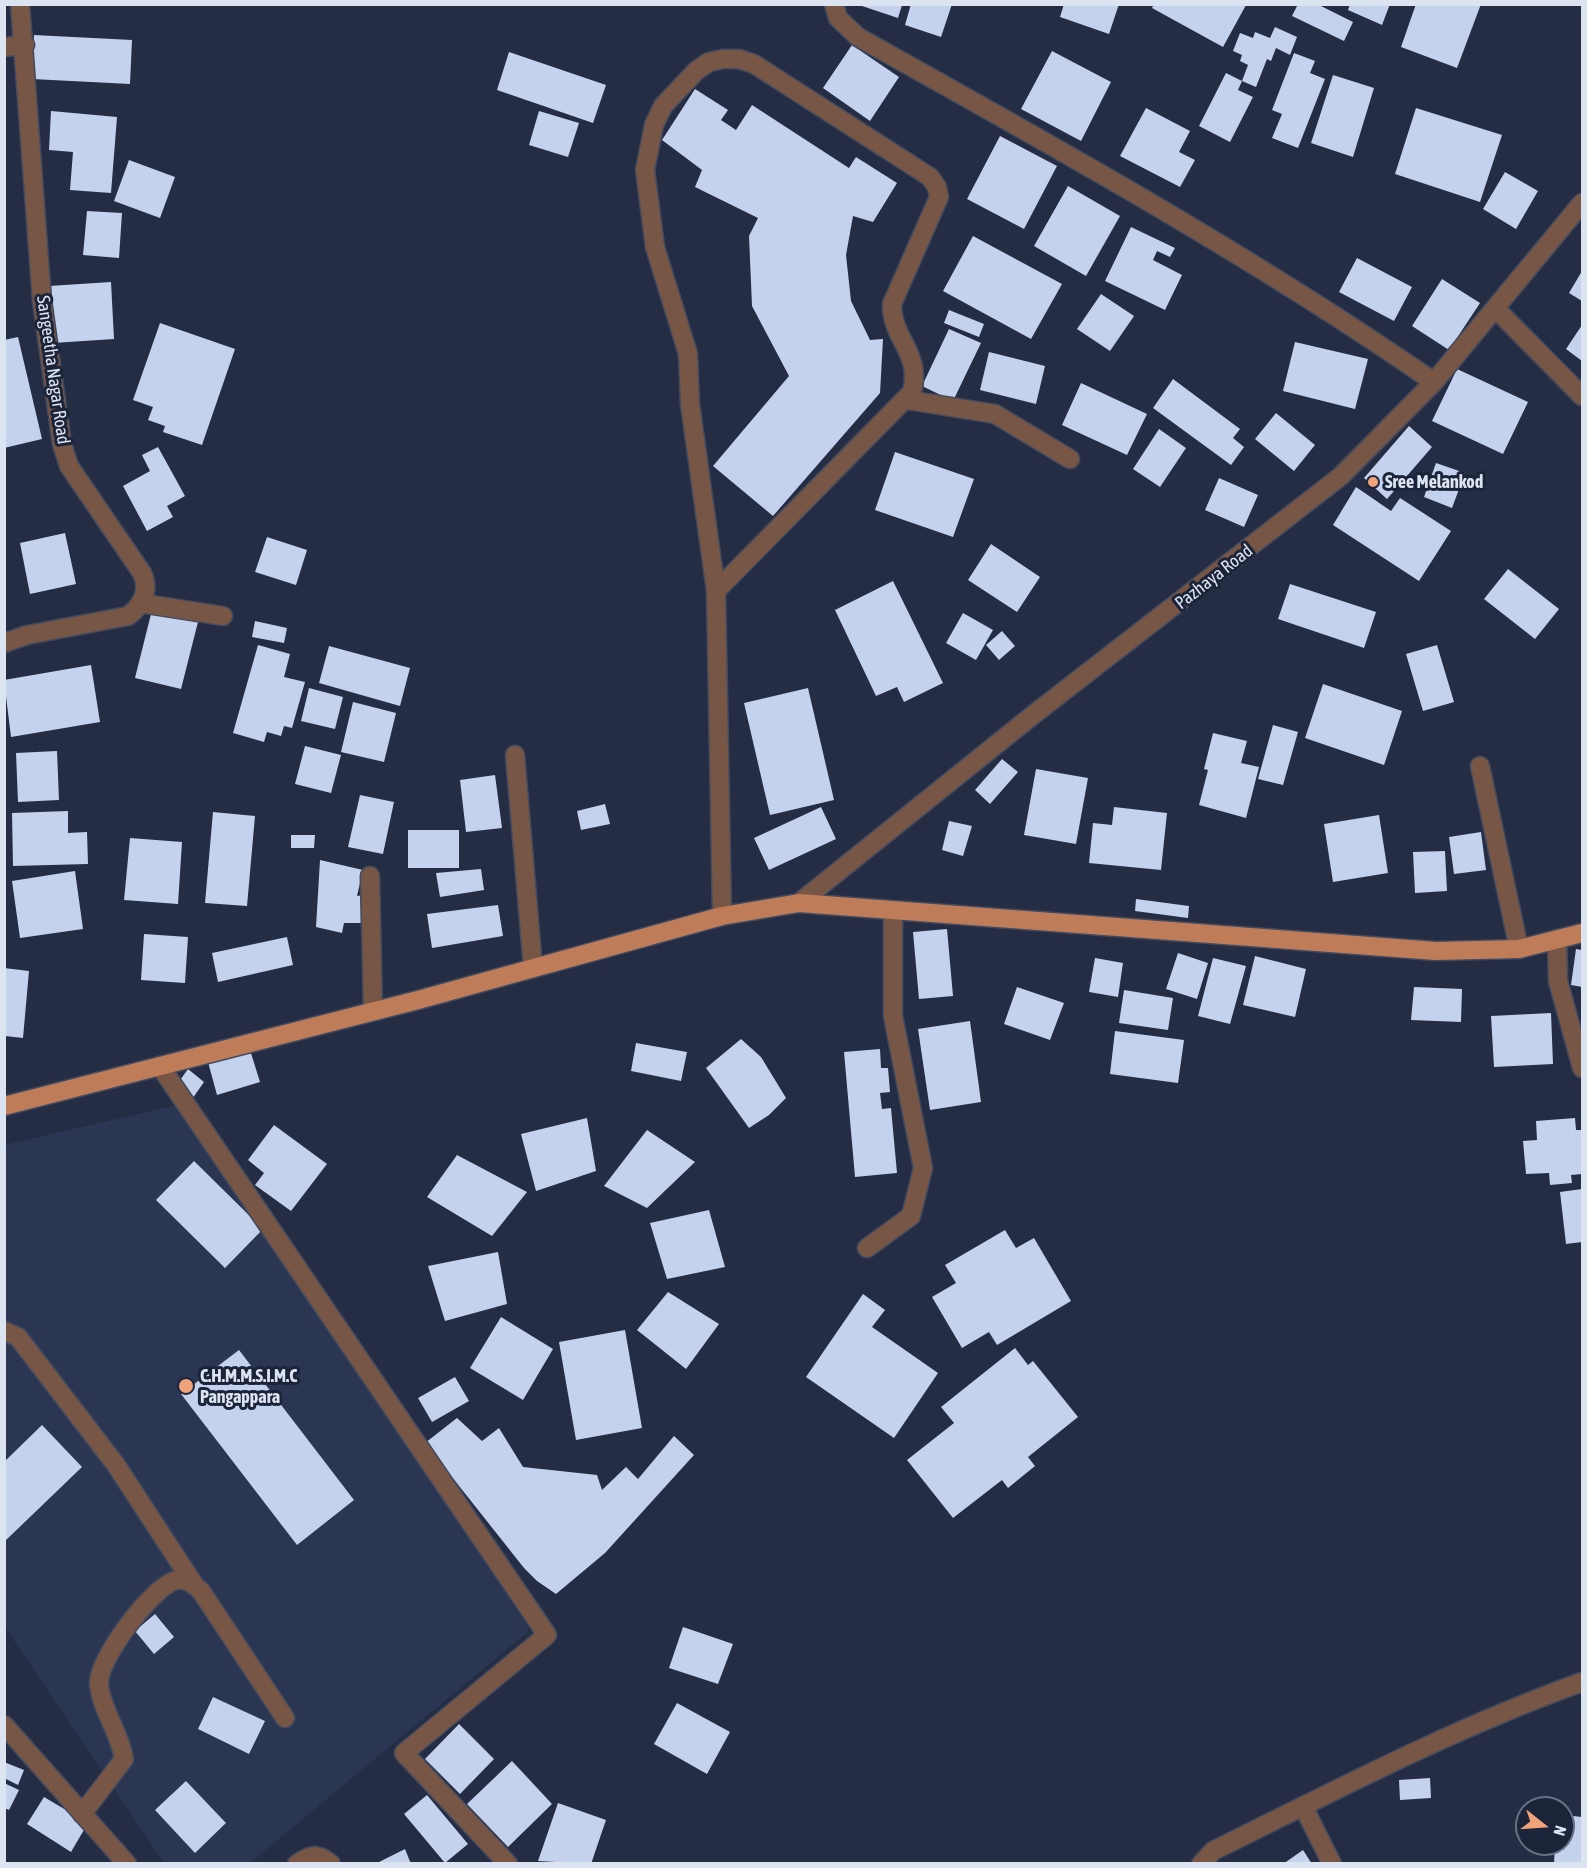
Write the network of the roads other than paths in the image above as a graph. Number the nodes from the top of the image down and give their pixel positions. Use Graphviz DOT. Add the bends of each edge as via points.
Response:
graph roads {
  1 [pos="20,4"];
  2 [pos="834,4"];
  3 [pos="25,45"];
  4 [pos="4,47"];
  5 [pos="1582,203"];
  6 [pos="1495,308"];
  7 [pos="1434,382"];
  8 [pos="1582,396"];
  9 [pos="908,399"];
  10 [pos="1070,459"];
  11 [pos="716,591"];
  12 [pos="140,603"];
  13 [pos="223,615"];
  14 [pos="4,643"];
  15 [pos="515,755"];
  16 [pos="1480,766"];
  17 [pos="370,876"];
  18 [pos="799,903"];
  19 [pos="893,912"];
  20 [pos="722,916"];
  21 [pos="1582,933"];
  22 [pos="1557,939"];
  23 [pos="1519,949"];
  24 [pos="532,968"];
  25 [pos="373,1011"];
  26 [pos="160,1066"];
  27 [pos="1582,1068"];
  28 [pos="4,1106"];
  29 [pos="867,1248"];
  30 [pos="4,1331"];
  31 [pos="195,1586"];
  32 [pos="1582,1682"];
  33 [pos="285,1718"];
  34 [pos="4,1725"];
  35 [pos="1303,1806"];
  36 [pos="82,1814"];
  37 [pos="127,1863"];
  38 [pos="297,1863"];
  39 [pos="331,1863"];
  40 [pos="508,1863"];
  41 [pos="1201,1863"];
  42 [pos="1332,1863"];
  1 -- 3 [label="street, Sangeetha Nagar Road"];
  2 -- 7 [label="street" via="838,18 858,37 1121,184 1340,316"];
  3 -- 4 [label="street"];
  3 -- 12 [label="street, Sangeetha Nagar Road" via="42,301 62,444 69,466 142,573 146,588"];
  5 -- 6 [label="street, Pazhaya Road"];
  6 -- 7 [label="street, Pazhaya Road"];
  6 -- 8 [label="street"];
  7 -- 18 [label="street, Pazhaya Road" via="1341,476"];
  9 -- 10 [label="street" via="995,414"];
  9 -- 11 [label="street"];
  9 -- 11 [label="street" via="915,381 915,365 892,317 892,304 938,201 934,182 754,64 731,58 709,62 663,106 654,125 645,170 655,247 688,354 690,404"];
  11 -- 20 [label="street"];
  12 -- 13 [label="street"];
  12 -- 14 [label="street" via="128,616"];
  15 -- 24 [label="street"];
  16 -- 23 [label="street"];
  17 -- 25 [label="street"];
  18 -- 19 [label="main road"];
  18 -- 20 [label="main road"];
  19 -- 23 [label="main road" via="1436,951"];
  19 -- 29 [label="street" via="893,1016 923,1168 911,1216"];
  20 -- 24 [label="main road"];
  21 -- 22 [label="main road"];
  22 -- 23 [label="main road"];
  22 -- 27 [label="street" via="1558,981"];
  24 -- 25 [label="main road"];
  25 -- 26 [label="main road"];
  26 -- 28 [label="main road"];
  26 -- 40 [label="street" via="547,1635 404,1753"];
  30 -- 31 [label="street" via="18,1336 116,1465"];
  31 -- 33 [label="street"];
  31 -- 36 [label="street" via="188,1580 174,1580 160,1589 104,1659 99,1686 124,1759"];
  32 -- 35 [label="street" via="1400,1757"];
  34 -- 36 [label="street"];
  35 -- 41 [label="street" via="1213,1851"];
  35 -- 42 [label="street"];
  36 -- 37 [label="street"];
  38 -- 39 [label="street" via="312,1855"];
}
